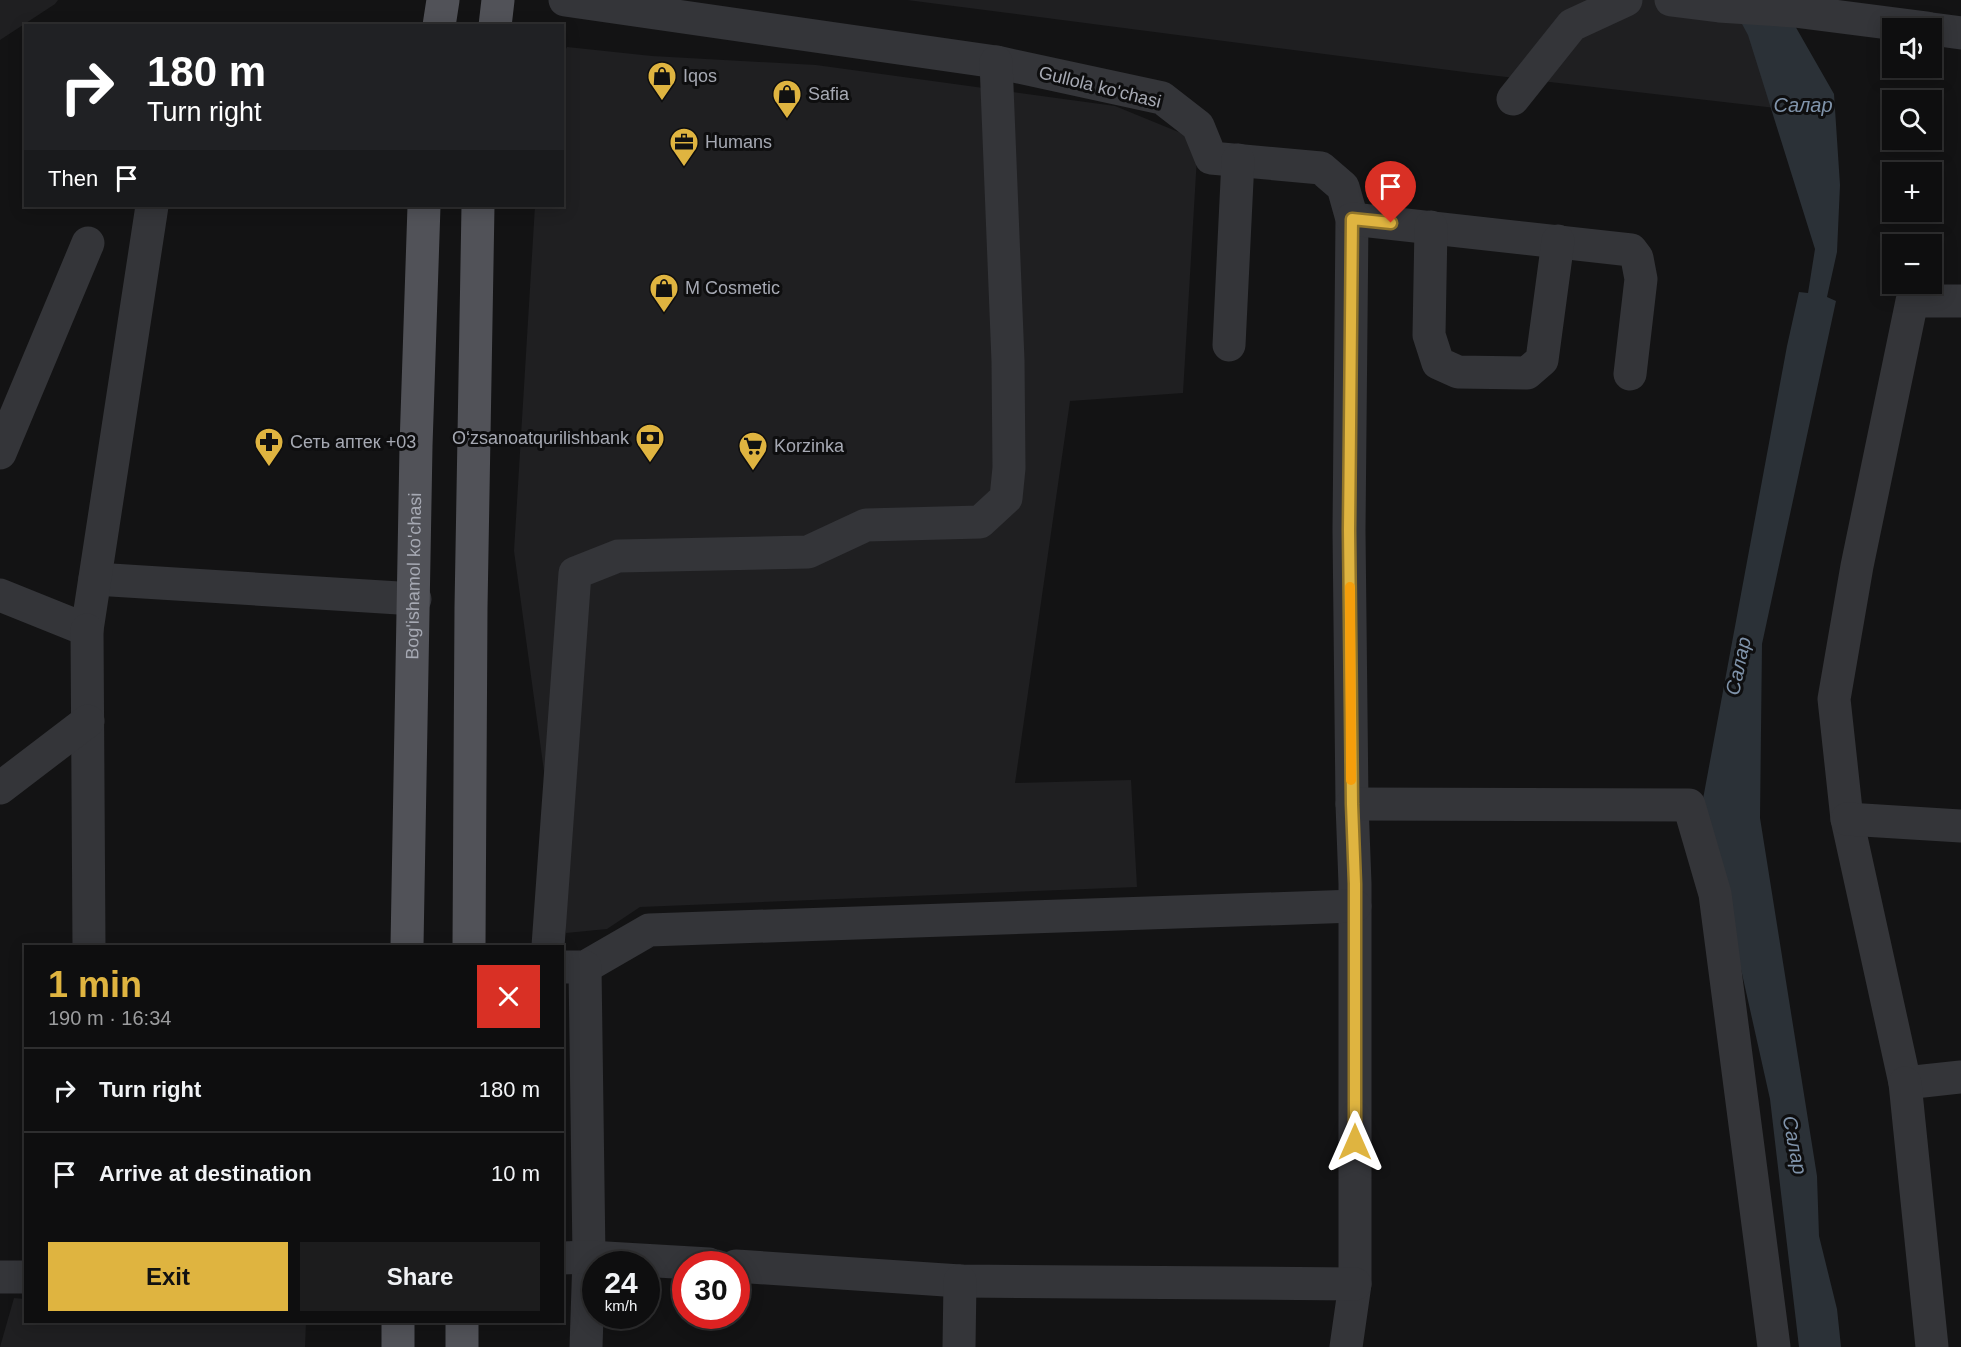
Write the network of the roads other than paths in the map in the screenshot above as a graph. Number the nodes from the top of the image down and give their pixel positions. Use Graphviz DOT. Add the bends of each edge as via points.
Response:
graph roads {
  1 [pos="443,0"];
  2 [pos="498,0"];
  3 [pos="565,0"];
  4 [pos="1626,0"];
  5 [pos="1671,0"];
  6 [pos="746,13"];
  7 [pos="1882,22"];
  8 [pos="439,24"];
  9 [pos="495,24"];
  10 [pos="1942,30"];
  11 [pos="1961,33"];
  12 [pos="996,62"];
  13 [pos="1513,99"];
  14 [pos="1238,160"];
  15 [pos="152,207"];
  16 [pos="424,207"];
  17 [pos="478,207"];
  18 [pos="1352,219"];
  19 [pos="1431,227"];
  20 [pos="1558,241"];
  21 [pos="88,243"];
  22 [pos="1961,301"];
  23 [pos="1229,345"];
  24 [pos="1630,374"];
  25 [pos="0,453"];
  26 [pos="95,579"];
  27 [pos="0,596"];
  28 [pos="415,599"];
  29 [pos="87,630"];
  30 [pos="88,721"];
  31 [pos="0,788"];
  32 [pos="1352,804"];
  33 [pos="1847,819"];
  34 [pos="1961,826"];
  35 [pos="1355,906"];
  36 [pos="89,945"];
  37 [pos="406,945"];
  38 [pos="469,945"];
  39 [pos="548,945"];
  40 [pos="574,967"];
  41 [pos="1961,1077"];
  42 [pos="1905,1083"];
  43 [pos="576,1257"];
  44 [pos="672,1262"];
  45 [pos="750,1267"];
  46 [pos="0,1277"];
  47 [pos="24,1277"];
  48 [pos="960,1281"];
  49 [pos="1355,1284"];
  50 [pos="398,1323"];
  51 [pos="462,1323"];
  52 [pos="398,1347"];
  53 [pos="462,1347"];
  54 [pos="586,1347"];
  55 [pos="959,1347"];
  56 [pos="1346,1347"];
  57 [pos="1774,1347"];
  58 [pos="1932,1347"];
  1 -- 8 [label="main road"];
  2 -- 9 [label="main road"];
  3 -- 6 [label="street, Gullola ko'chasi"];
  4 -- 13 [label="street" via="1572,25"];
  5 -- 7 [label="street"];
  6 -- 12 [label="street, Gullola ko'chasi"];
  10 -- 11 [label="street"];
  12 -- 14 [label="street, Gullola ko'chasi" via="1162,98 1198,126 1211,158"];
  12 -- 39 [label="street" via="1008,361 1006,498 980,522 866,525 808,552 618,556 575,573"];
  14 -- 18 [label="street, Gullola ko'chasi" via="1321,168 1343,187"];
  14 -- 23 [label="street"];
  15 -- 26 [label="street"];
  16 -- 28 [label="main road, Bog'ishamol ko'chasi"];
  17 -- 38 [label="main road"];
  18 -- 19 [label="street"];
  18 -- 32 [label="street, Gullola ko'chasi"];
  19 -- 20 [label="street"];
  19 -- 20 [label="street" via="1429,335 1438,363 1458,372 1527,373 1542,360"];
  20 -- 24 [label="street" via="1631,250 1637,258 1641,279"];
  21 -- 25 [label="street"];
  22 -- 33 [label="street" via="1912,302 1857,566 1834,699"];
  26 -- 28 [label="street"];
  26 -- 29 [label="street"];
  27 -- 29 [label="street"];
  28 -- 37 [label="main road, Bog'ishamol ko'chasi"];
  29 -- 30 [label="street"];
  30 -- 31 [label="street"];
  30 -- 36 [label="street"];
  32 -- 35 [label="street, Gullola ko'chasi"];
  32 -- 57 [label="street" via="1689,805 1715,894"];
  33 -- 34 [label="street"];
  33 -- 42 [label="street"];
  35 -- 40 [label="street" via="649,930"];
  35 -- 49 [label="street, Gullola ko'chasi"];
  40 -- 43 [label="street"];
  41 -- 42 [label="street"];
  42 -- 58 [label="street"];
  43 -- 44 [label="street"];
  43 -- 54 [label="street"];
  45 -- 48 [label="street"];
  46 -- 47 [label="street"];
  48 -- 49 [label="street"];
  48 -- 55 [label="street"];
  49 -- 56 [label="street, Gullola ko'chasi"];
  50 -- 52 [label="main road"];
  51 -- 53 [label="main road"];
}
